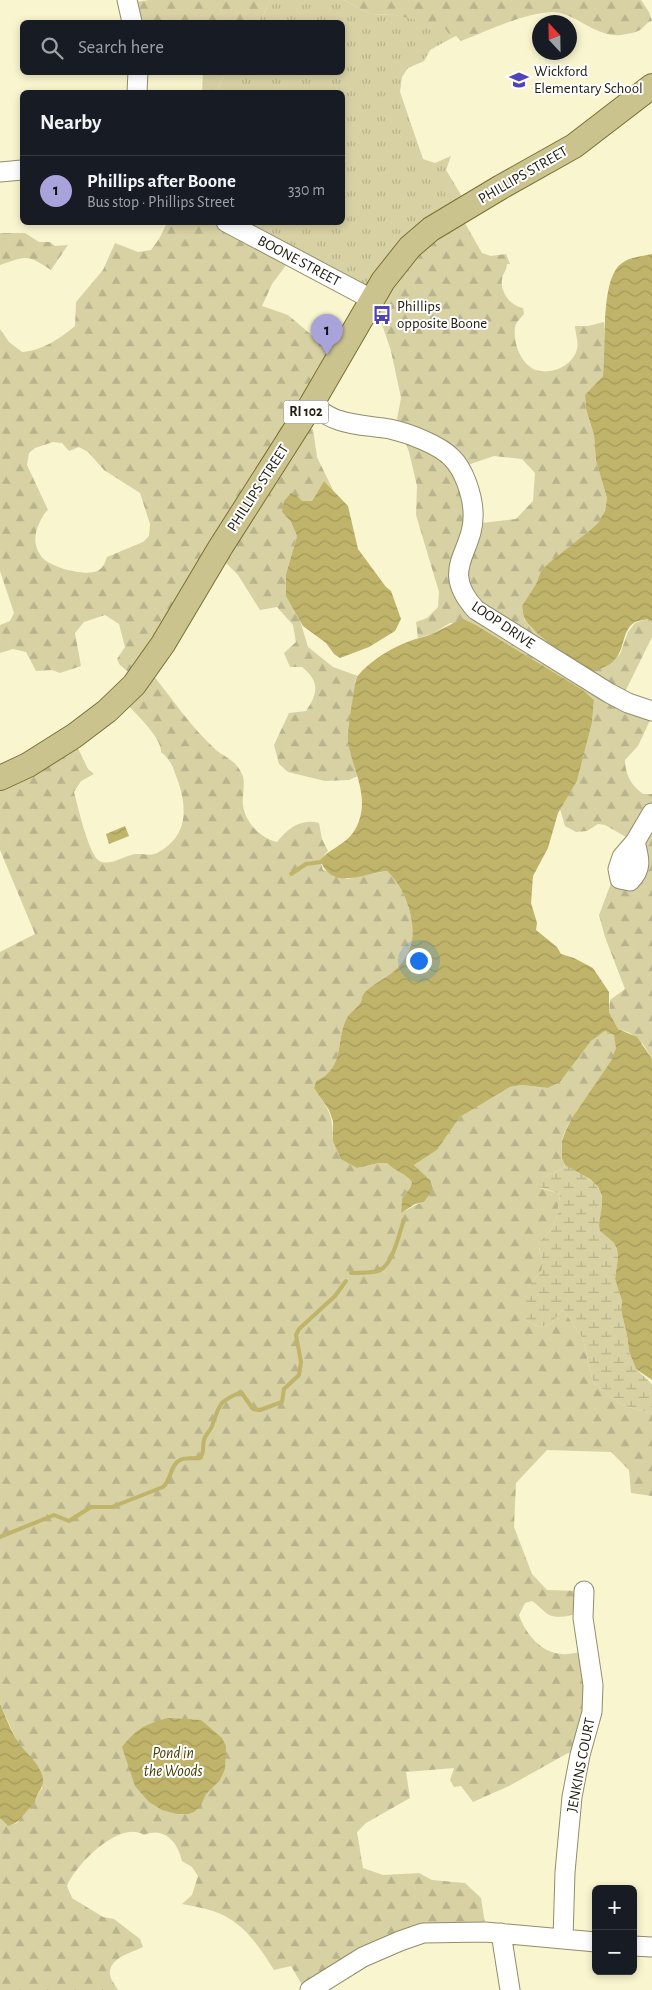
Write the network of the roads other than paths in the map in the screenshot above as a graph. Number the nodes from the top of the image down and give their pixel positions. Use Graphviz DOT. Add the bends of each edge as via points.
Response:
graph roads {
  1 [pos="127,0"];
  2 [pos="132,20"];
  3 [pos="138,75"];
  4 [pos="652,86"];
  5 [pos="137,90"];
  6 [pos="20,170"];
  7 [pos="0,172"];
  8 [pos="232,225"];
  9 [pos="373,300"];
  10 [pos="311,405"];
  11 [pos="651,713"];
  12 [pos="0,778"];
  13 [pos="652,813"];
  14 [pos="635,842"];
  15 [pos="584,1591"];
  16 [pos="501,1933"];
  17 [pos="563,1939"];
  18 [pos="592,1942"];
  19 [pos="637,1946"];
  20 [pos="652,1947"];
  21 [pos="310,1990"];
  22 [pos="510,1990"];
  1 -- 2 [label="street"];
  3 -- 5 [label="street"];
  4 -- 9 [label="main road, PHILLIPS STREET / RI 102" via="574,146 430,229 410,247 383,281"];
  6 -- 7 [label="street"];
  8 -- 9 [label="street, BOONE STREET"];
  9 -- 10 [label="main road, PHILLIPS STREET / RI 102"];
  10 -- 11 [label="street, LOOP DRIVE" via="336,419 420,438 452,458 473,503 474,525 458,571 464,597 476,610 609,693"];
  10 -- 12 [label="main road, PHILLIPS STREET / RI 102" via="163,644 134,685 74,736 28,765"];
  13 -- 14 [label="street"];
  15 -- 17 [label="street, JENKINS COURT" via="583,1618 592,1685 592,1712 572,1797"];
  16 -- 17 [label="street"];
  16 -- 21 [label="street" via="423,1933 363,1957"];
  16 -- 22 [label="street"];
  17 -- 18 [label="street"];
  19 -- 20 [label="street"];
}
